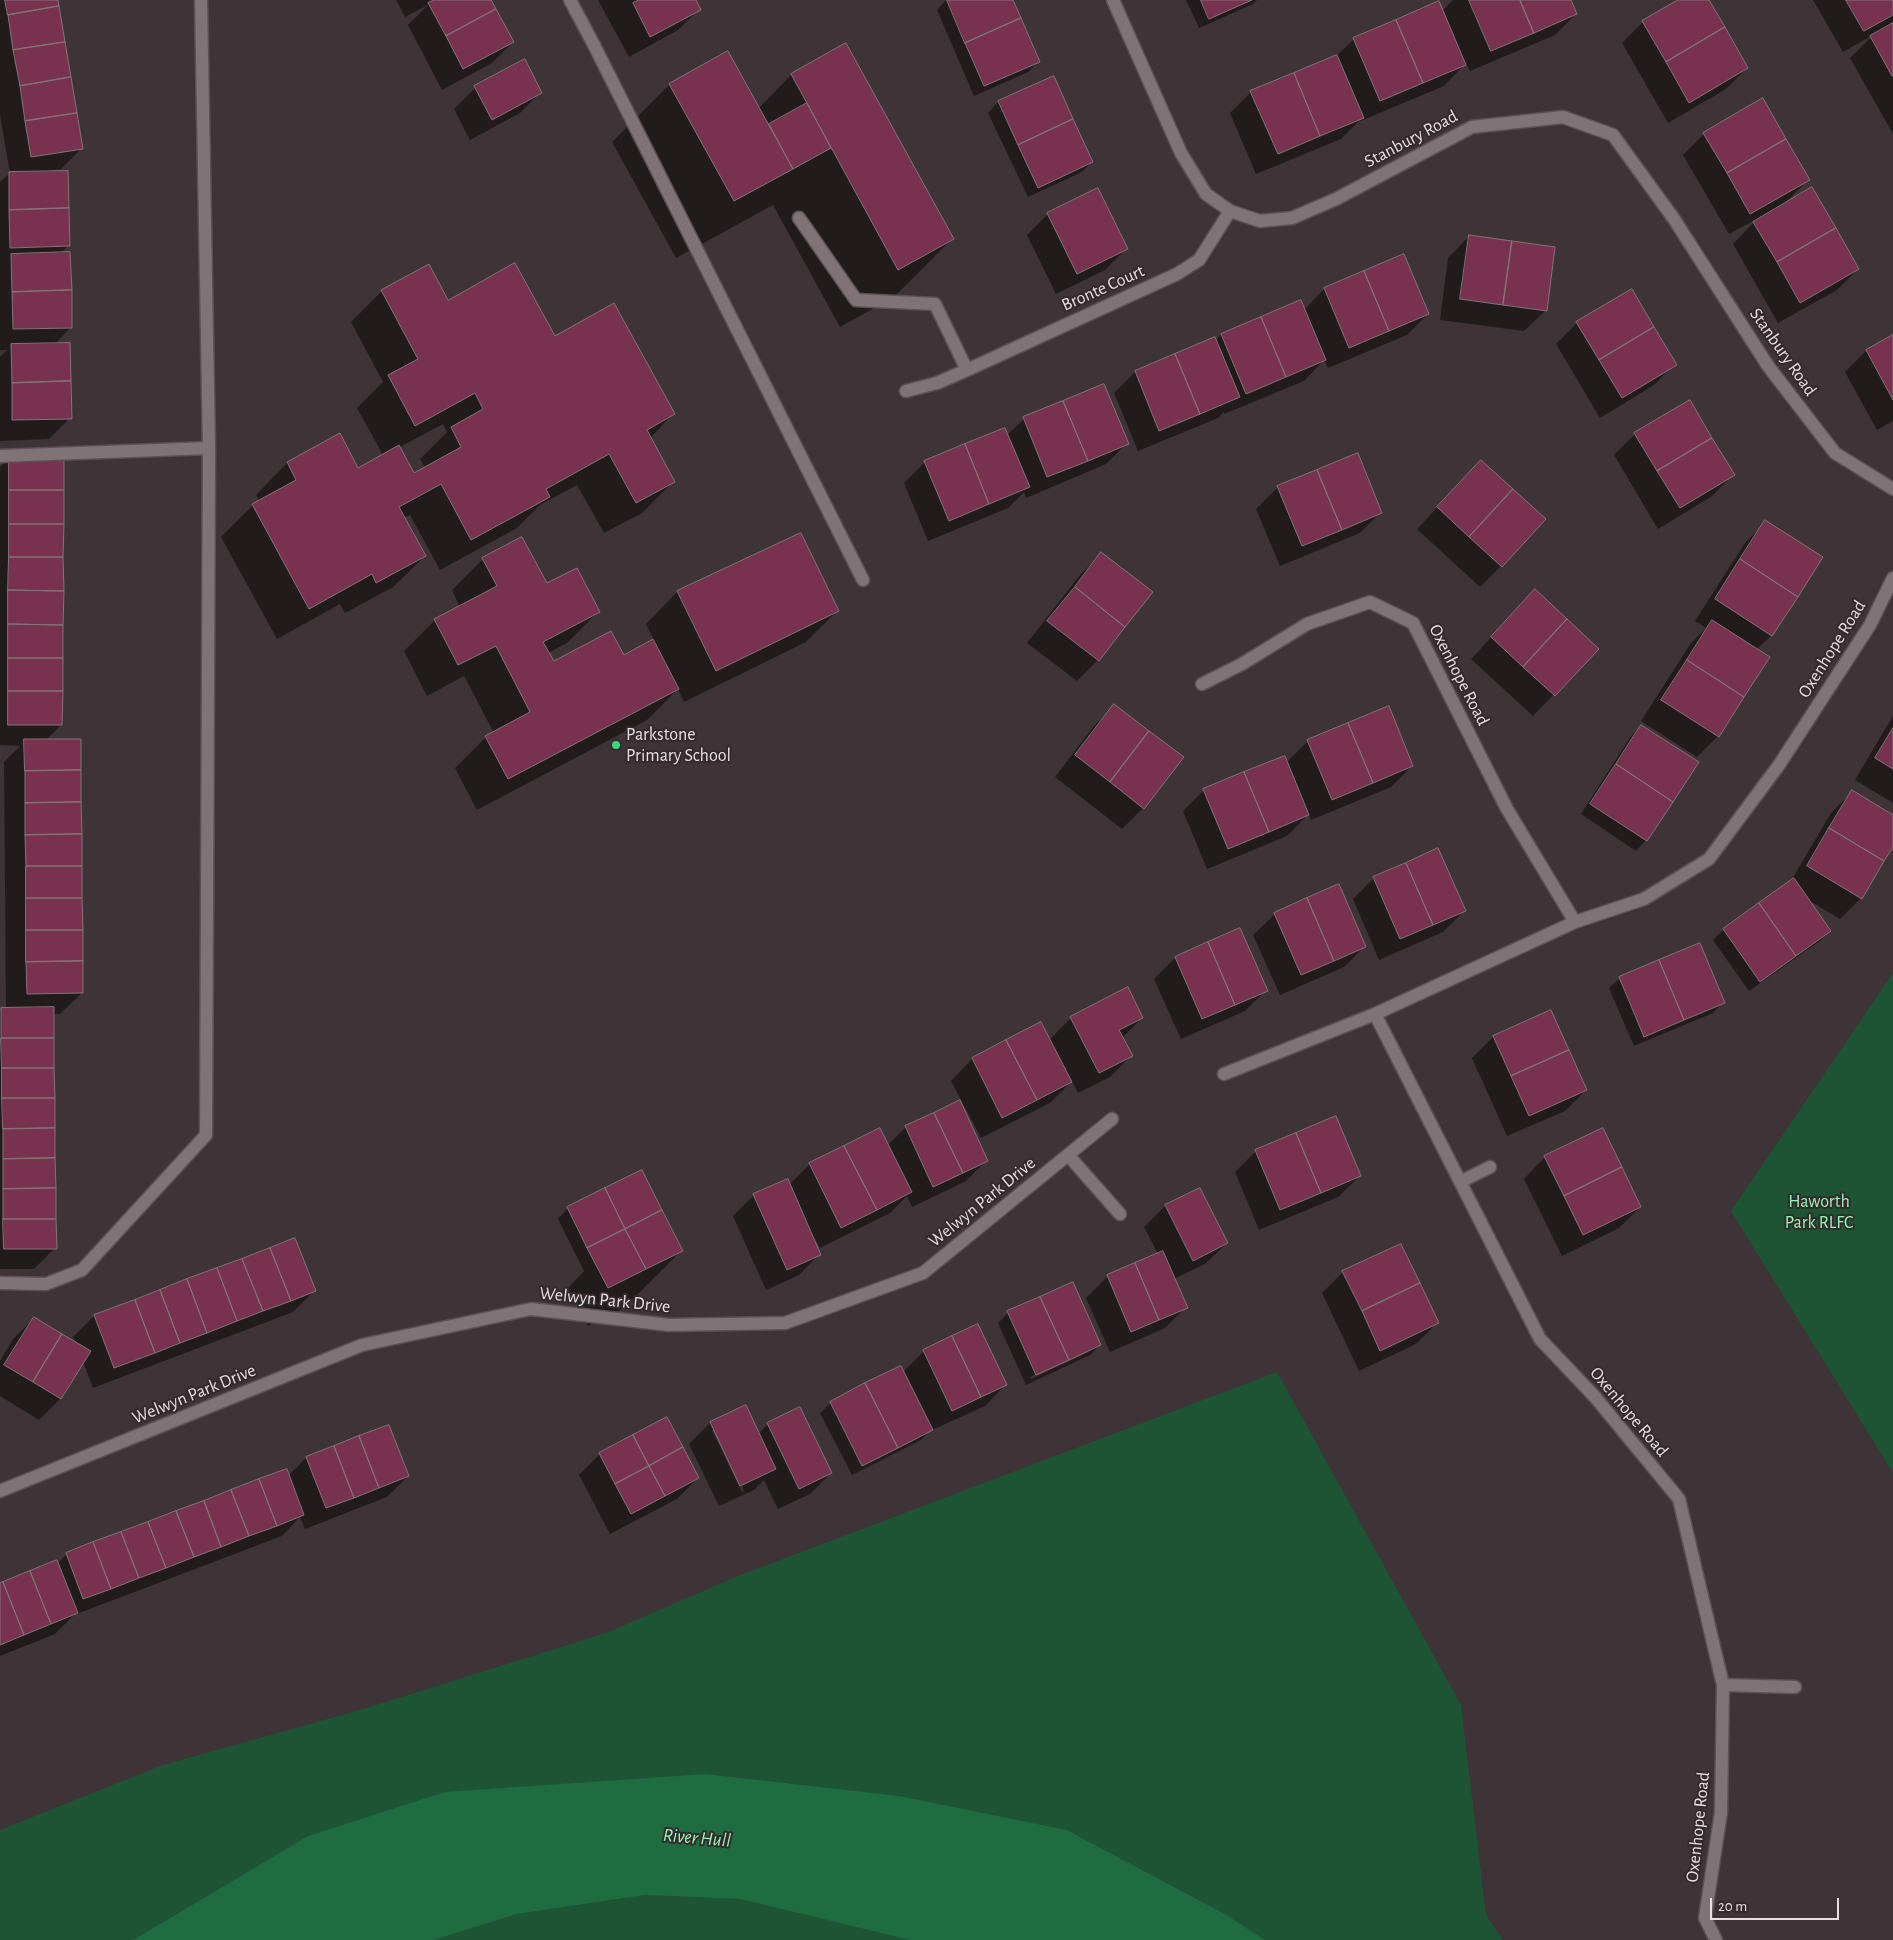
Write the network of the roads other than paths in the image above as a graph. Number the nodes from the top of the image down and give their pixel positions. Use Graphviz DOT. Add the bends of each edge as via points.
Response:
graph roads {
  1 [pos="201,0"];
  2 [pos="570,0"];
  3 [pos="1113,0"];
  4 [pos="1230,211"];
  5 [pos="799,218"];
  6 [pos="967,370"];
  7 [pos="906,391"];
  8 [pos="208,448"];
  9 [pos="0,456"];
  10 [pos="1893,489"];
  11 [pos="1893,578"];
  12 [pos="863,580"];
  13 [pos="1202,684"];
  14 [pos="1574,922"];
  15 [pos="1375,1014"];
  16 [pos="1224,1074"];
  17 [pos="1112,1118"];
  18 [pos="1068,1155"];
  19 [pos="1490,1167"];
  20 [pos="1460,1182"];
  21 [pos="1120,1214"];
  22 [pos="0,1283"];
  23 [pos="0,1491"];
  24 [pos="1724,1685"];
  25 [pos="1795,1687"];
  26 [pos="1716,1940"];
  1 -- 8 [label="street"];
  2 -- 12 [label="street"];
  3 -- 4 [label="street, Stanbury Road" via="1181,153 1206,194"];
  4 -- 6 [label="street, Bronte Court" via="1200,260"];
  4 -- 10 [label="street, Stanbury Road" via="1260,221 1292,218 1336,199 1472,127 1564,117 1613,135 1674,219 1768,366 1835,454"];
  5 -- 6 [label="street" via="856,300 934,304"];
  6 -- 7 [label="street, Bronte Court" via="937,383"];
  8 -- 9 [label="street"];
  8 -- 22 [label="street" via="206,1135 82,1270 46,1284"];
  11 -- 14 [label="street, Oxenhope Road" via="1870,625 1779,765 1710,859 1644,899"];
  13 -- 14 [label="street, Oxenhope Road" via="1307,624 1370,602 1413,623 1507,808"];
  14 -- 15 [label="street, Oxenhope Road"];
  15 -- 16 [label="street, Oxenhope Road"];
  15 -- 20 [label="street, Oxenhope Road"];
  17 -- 18 [label="street, Welwyn Park Drive"];
  18 -- 21 [label="street"];
  18 -- 23 [label="street, Welwyn Park Drive" via="923,1273 785,1323 669,1325 531,1309 362,1345"];
  19 -- 20 [label="street"];
  20 -- 24 [label="street, Oxenhope Road" via="1540,1339 1595,1396 1679,1499"];
  24 -- 25 [label="street"];
  24 -- 26 [label="street, Oxenhope Road" via="1721,1812 1705,1918"];
}
